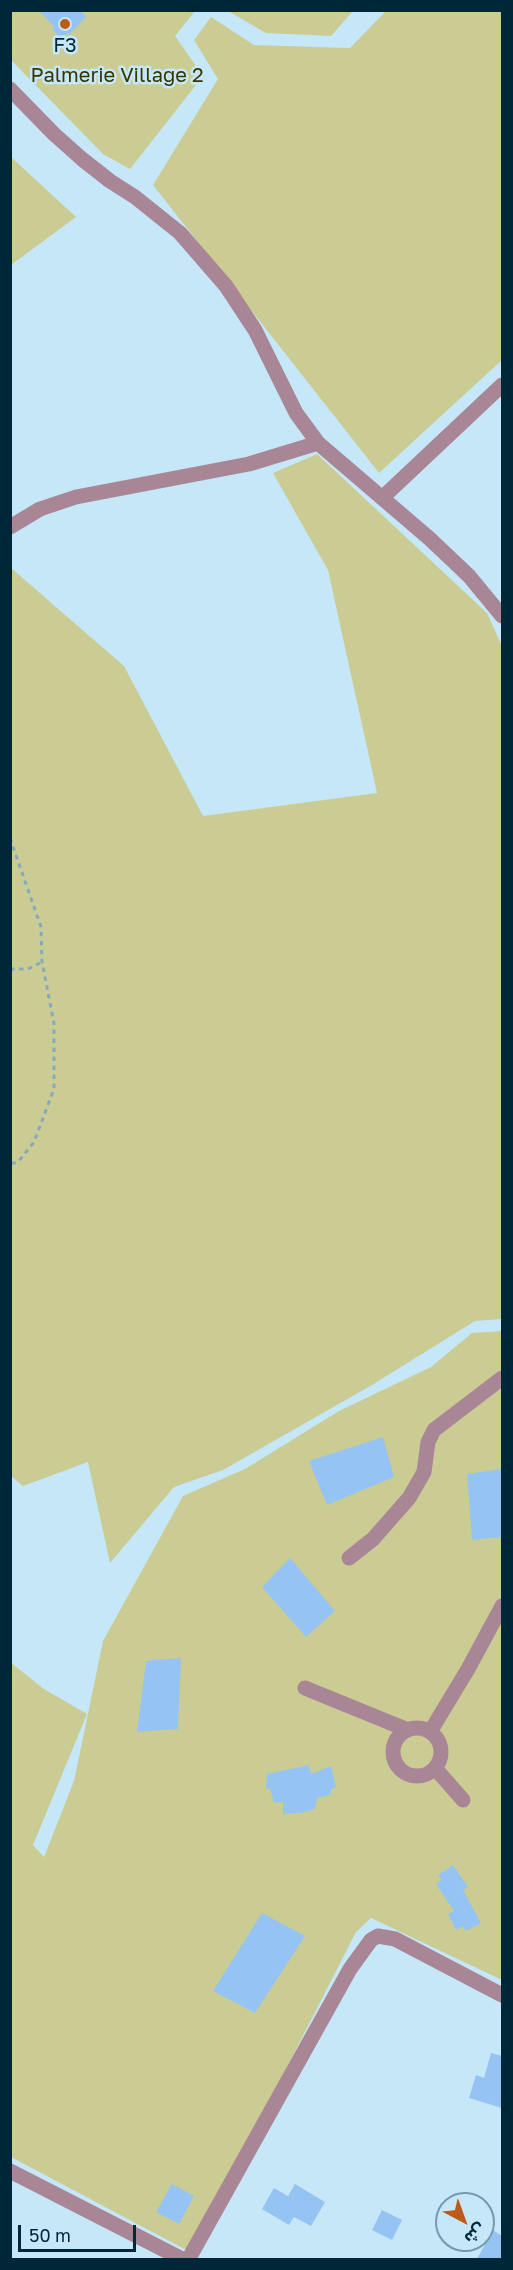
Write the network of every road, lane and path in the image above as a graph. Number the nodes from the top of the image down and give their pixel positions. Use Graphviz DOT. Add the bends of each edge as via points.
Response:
graph roads {
  1 [pos="10,89"];
  2 [pos="502,384"];
  3 [pos="318,443"];
  4 [pos="382,498"];
  5 [pos="10,527"];
  6 [pos="501,611"];
  7 [pos="10,838"];
  8 [pos="42,962"];
  9 [pos="10,969"];
  10 [pos="10,1164"];
  11 [pos="502,1378"];
  12 [pos="350,1558"];
  13 [pos="502,1606"];
  14 [pos="304,1688"];
  15 [pos="408,1730"];
  16 [pos="430,1732"];
  17 [pos="435,1768"];
  18 [pos="463,1800"];
  19 [pos="502,1995"];
  20 [pos="10,2171"];
  21 [pos="186,2259"];
  1 -- 3 [label="street" via="82,159 180,233 226,286 255,330 296,413"];
  2 -- 4 [label="street"];
  3 -- 4 [label="street"];
  3 -- 5 [label="street" via="249,464 76,497 40,509"];
  4 -- 6 [label="street"];
  7 -- 8 [label="path" via="41,927"];
  8 -- 9 [label="path" via="28,969"];
  8 -- 10 [label="path" via="54,1023 54,1089 34,1142 18,1162"];
  11 -- 12 [label="street" via="434,1430 428,1442 424,1472 409,1498 373,1539"];
  13 -- 16 [label="street"];
  14 -- 15 [label="street"];
  15 -- 16 [label="street"];
  15 -- 17 [label="street" via="393,1745 397,1767 416,1777"];
  16 -- 17 [label="street" via="441,1749"];
  17 -- 18 [label="street"];
  19 -- 21 [label="street" via="394,1939 378,1936 371,1940 350,1969"];
  20 -- 21 [label="street"];
}
